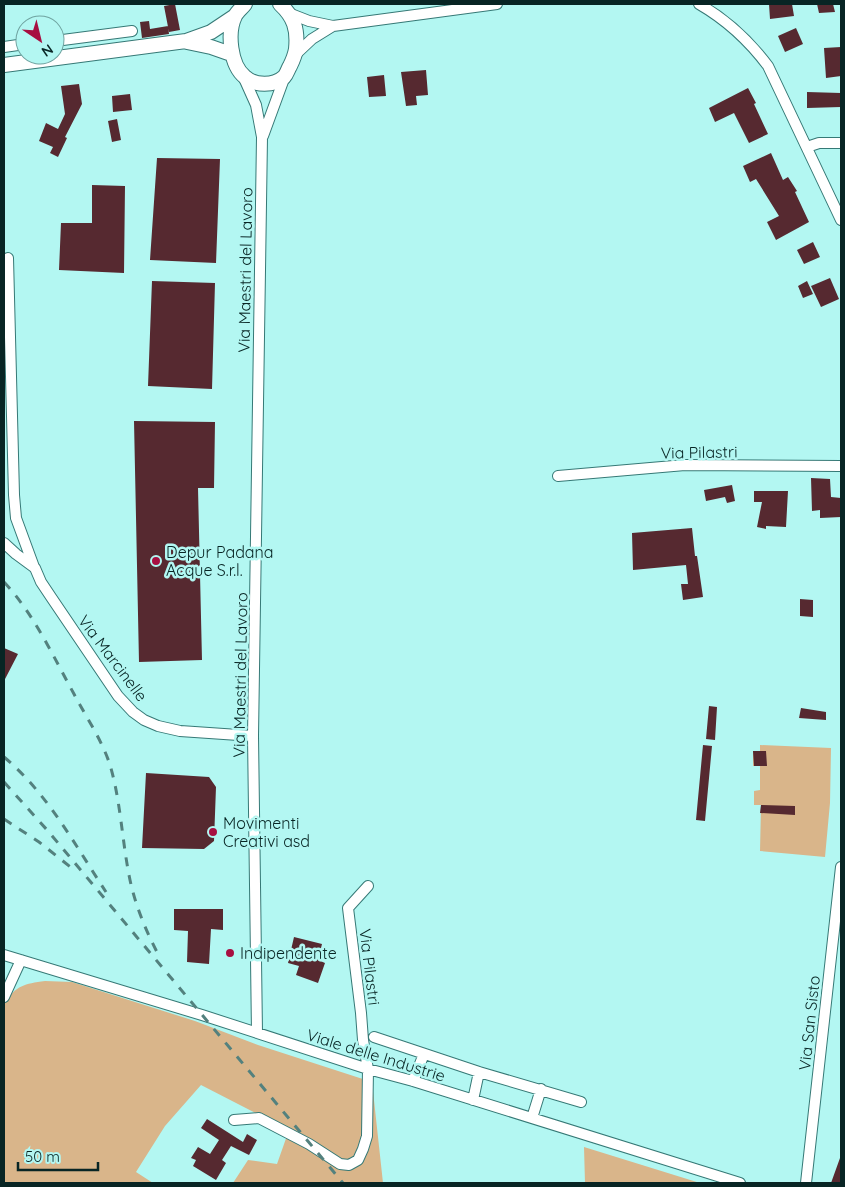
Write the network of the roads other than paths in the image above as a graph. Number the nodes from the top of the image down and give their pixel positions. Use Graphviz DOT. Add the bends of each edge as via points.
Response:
graph roads {
  1 [pos="245,4"];
  2 [pos="280,4"];
  3 [pos="497,4"];
  4 [pos="699,4"];
  5 [pos="291,14"];
  6 [pos="235,16"];
  7 [pos="333,26"];
  8 [pos="132,31"];
  9 [pos="65,40"];
  10 [pos="186,41"];
  11 [pos="6,47"];
  12 [pos="231,54"];
  13 [pos="296,55"];
  14 [pos="7,64"];
  15 [pos="243,76"];
  16 [pos="285,76"];
  17 [pos="262,137"];
  18 [pos="841,143"];
  19 [pos="807,147"];
  20 [pos="841,220"];
  21 [pos="8,258"];
  22 [pos="13,465"];
  23 [pos="841,466"];
  24 [pos="4,472"];
  25 [pos="558,476"];
  26 [pos="4,543"];
  27 [pos="35,568"];
  28 [pos="253,736"];
  29 [pos="841,867"];
  30 [pos="368,886"];
  31 [pos="4,955"];
  32 [pos="21,960"];
  33 [pos="4,997"];
  34 [pos="256,1033"];
  35 [pos="374,1038"];
  36 [pos="424,1054"];
  37 [pos="368,1069"];
  38 [pos="480,1072"];
  39 [pos="412,1081"];
  40 [pos="541,1089"];
  41 [pos="473,1100"];
  42 [pos="582,1102"];
  43 [pos="532,1118"];
  44 [pos="234,1120"];
  45 [pos="740,1183"];
  46 [pos="806,1183"];
  1 -- 6 [label="main road"];
  2 -- 5 [label="main road"];
  3 -- 7 [label="street"];
  4 -- 19 [label="street" via="757,51 768,66"];
  5 -- 7 [label="street"];
  5 -- 13 [label="main road" via="297,36"];
  6 -- 10 [label="main road" via="210,32"];
  6 -- 12 [label="main road"];
  7 -- 13 [label="street" via="312,39"];
  8 -- 9 [label="street"];
  10 -- 12 [label="main road"];
  10 -- 14 [label="main road"];
  11 -- 14 [label="street"];
  12 -- 15 [label="main road"];
  13 -- 16 [label="main road"];
  15 -- 16 [label="main road" via="264,84"];
  15 -- 17 [label="street" via="256,105"];
  16 -- 17 [label="street"];
  17 -- 28 [label="street, Via Maestri del Lavoro"];
  18 -- 19 [label="street" via="819,143"];
  19 -- 20 [label="street"];
  21 -- 22 [label="street, Via Marcinelle"];
  22 -- 24 [label="street"];
  22 -- 27 [label="street, Via Marcinelle" via="16,518"];
  23 -- 25 [label="street, Via Pilastri" via="685,465"];
  26 -- 27 [label="street, Via Marcinelle"];
  27 -- 28 [label="street, Via Marcinelle" via="40,582 118,696 133,712 158,726 180,731"];
  28 -- 34 [label="street, Via Maestri del Lavoro"];
  29 -- 46 [label="street, Via San Sisto"];
  30 -- 37 [label="street, Via Pilastri" via="348,908"];
  31 -- 32 [label="street, Viale delle Industrie"];
  32 -- 33 [label="street"];
  32 -- 34 [label="street, Viale delle Industrie"];
  34 -- 37 [label="street, Viale delle Industrie"];
  35 -- 36 [label="street"];
  36 -- 38 [label="street"];
  36 -- 39 [label="street"];
  37 -- 39 [label="street, Viale delle Industrie"];
  37 -- 44 [label="street, Via Pilastri" via="367,1136 358,1160 349,1165 340,1164 259,1118"];
  38 -- 40 [label="street"];
  38 -- 41 [label="street"];
  39 -- 41 [label="street, Viale delle Industrie"];
  40 -- 42 [label="street"];
  40 -- 43 [label="street"];
  41 -- 43 [label="street, Viale delle Industrie"];
  43 -- 45 [label="street, Viale delle Industrie"];
}
